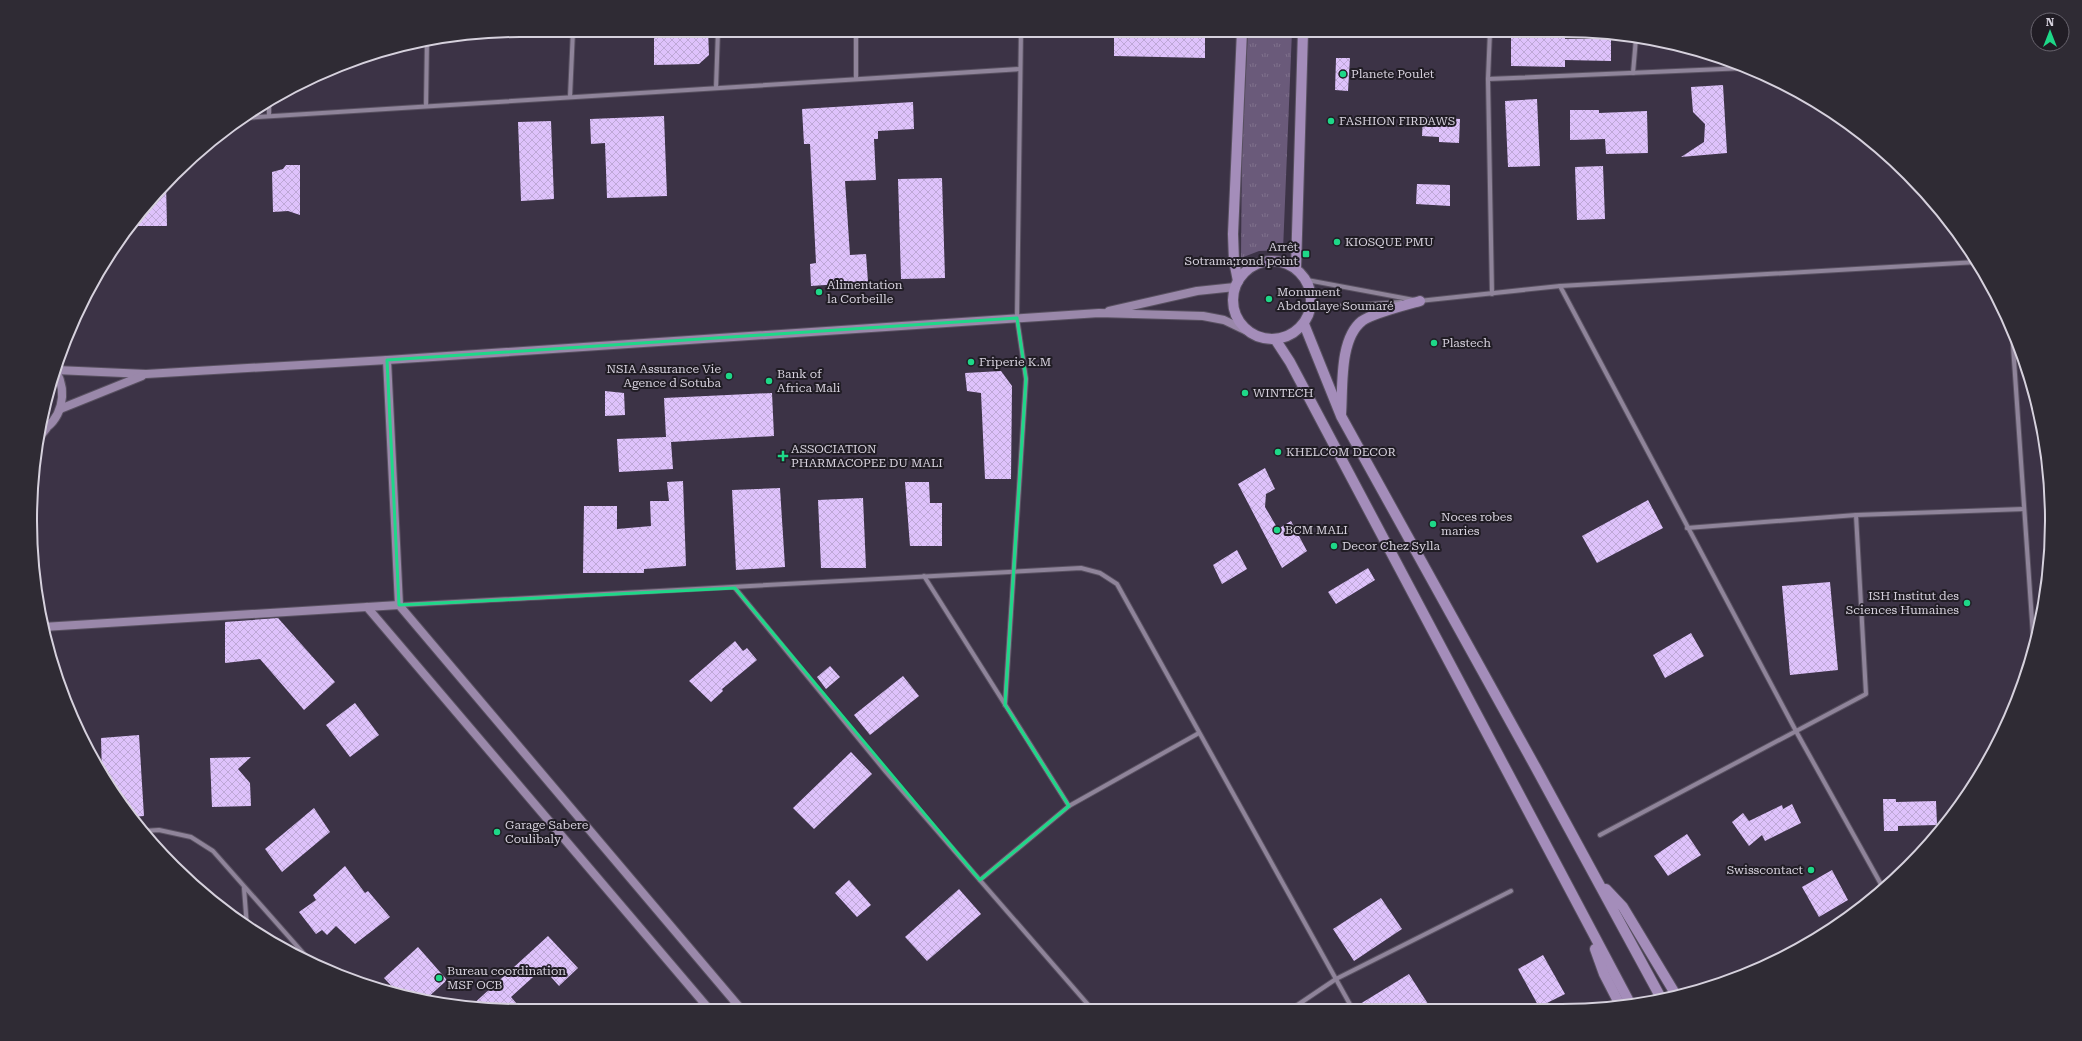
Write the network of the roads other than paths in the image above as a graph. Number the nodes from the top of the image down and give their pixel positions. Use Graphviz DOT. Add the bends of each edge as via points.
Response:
graph roads {
  1 [pos="573,37"];
  2 [pos="718,37"];
  3 [pos="856,37"];
  4 [pos="1021,37"];
  5 [pos="1242,37"];
  6 [pos="1303,37"];
  7 [pos="1490,37"];
  8 [pos="1636,43"];
  9 [pos="427,46"];
  10 [pos="1020,69"];
  11 [pos="1732,69"];
  12 [pos="1633,73"];
  13 [pos="856,79"];
  14 [pos="1488,79"];
  15 [pos="716,88"];
  16 [pos="570,97"];
  17 [pos="426,106"];
  18 [pos="270,108"];
  19 [pos="269,116"];
  20 [pos="253,117"];
  21 [pos="1970,262"];
  22 [pos="1296,268"];
  23 [pos="1307,280"];
  24 [pos="1236,284"];
  25 [pos="1560,286"];
  26 [pos="1492,294"];
  27 [pos="1420,301"];
  28 [pos="1311,308"];
  29 [pos="1099,313"];
  30 [pos="1017,318"];
  31 [pos="1304,324"];
  32 [pos="1249,332"];
  33 [pos="1275,340"];
  34 [pos="2013,349"];
  35 [pos="387,360"];
  36 [pos="61,371"];
  37 [pos="146,374"];
  38 [pos="58,378"];
  39 [pos="60,409"];
  40 [pos="1341,416"];
  41 [pos="49,425"];
  42 [pos="46,427"];
  43 [pos="45,429"];
  44 [pos="2024,510"];
  45 [pos="1856,515"];
  46 [pos="1687,528"];
  47 [pos="1014,572"];
  48 [pos="924,576"];
  49 [pos="735,588"];
  50 [pos="400,605"];
  51 [pos="367,607"];
  52 [pos="49,627"];
  53 [pos="2033,630"];
  54 [pos="1005,705"];
  55 [pos="1199,733"];
  56 [pos="1797,733"];
  57 [pos="1069,806"];
  58 [pos="150,831"];
  59 [pos="1600,835"];
  60 [pos="1595,877"];
  61 [pos="980,880"];
  62 [pos="1881,883"];
  63 [pos="244,887"];
  64 [pos="1511,891"];
  65 [pos="1581,913"];
  66 [pos="246,919"];
  67 [pos="301,951"];
  68 [pos="1336,979"];
  69 [pos="1674,991"];
  70 [pos="1659,994"];
  71 [pos="1628,1000"];
  72 [pos="1618,1001"];
  73 [pos="705,1004"];
  74 [pos="737,1004"];
  75 [pos="1088,1004"];
  76 [pos="1299,1004"];
  77 [pos="1350,1004"];
  1 -- 16 [label="street"];
  2 -- 15 [label="street"];
  3 -- 13 [label="street"];
  4 -- 10 [label="street"];
  5 -- 24 [label="main road" via="1233,234"];
  6 -- 22 [label="main road"];
  7 -- 14 [label="street"];
  8 -- 12 [label="street"];
  9 -- 17 [label="street"];
  10 -- 13 [label="street"];
  10 -- 30 [label="street"];
  11 -- 12 [label="street"];
  12 -- 14 [label="street"];
  13 -- 15 [label="street"];
  14 -- 26 [label="street"];
  15 -- 16 [label="street"];
  16 -- 17 [label="street"];
  17 -- 19 [label="street"];
  18 -- 19 [label="street"];
  19 -- 20 [label="street"];
  21 -- 25 [label="street"];
  22 -- 23 [label="main road"];
  22 -- 24 [label="main road" via="1280,261 1264,262 1248,269"];
  23 -- 27 [label="street"];
  23 -- 28 [label="main road" via="1311,291"];
  24 -- 29 [label="street" via="1166,296"];
  24 -- 32 [label="main road" via="1234,311"];
  25 -- 26 [label="street"];
  25 -- 46 [label="street"];
  26 -- 27 [label="street"];
  27 -- 28 [label="street"];
  27 -- 40 [label="main road" via="1363,320 1353,331 1344,359"];
  28 -- 31 [label="main road"];
  29 -- 30 [label="street"];
  29 -- 32 [label="street" via="1203,316 1224,320"];
  30 -- 35 [label="street"];
  30 -- 47 [label="street" via="1026,379"];
  31 -- 33 [label="main road" via="1294,333"];
  31 -- 40 [label="main road"];
  32 -- 33 [label="main road"];
  33 -- 65 [label="main road" via="1290,362"];
  34 -- 44 [label="street"];
  35 -- 37 [label="street"];
  35 -- 50 [label="street"];
  36 -- 37 [label="street"];
  37 -- 39 [label="street"];
  38 -- 39 [label="street" via="62,389"];
  39 -- 41 [label="street"];
  40 -- 60 [label="main road"];
  41 -- 42 [label="street"];
  41 -- 43 [label="street"];
  44 -- 45 [label="street"];
  44 -- 53 [label="street"];
  45 -- 46 [label="street"];
  45 -- 56 [label="street" via="1866,694"];
  46 -- 56 [label="street"];
  47 -- 48 [label="street"];
  47 -- 54 [label="street"];
  47 -- 55 [label="street" via="1081,568 1100,573 1117,584"];
  48 -- 49 [label="street"];
  48 -- 54 [label="street"];
  49 -- 50 [label="street"];
  49 -- 61 [label="street" via="886,772"];
  50 -- 51 [label="street"];
  50 -- 74 [label="street"];
  51 -- 52 [label="street"];
  51 -- 73 [label="street"];
  54 -- 57 [label="street"];
  55 -- 57 [label="street"];
  55 -- 68 [label="street"];
  56 -- 59 [label="street"];
  56 -- 62 [label="street"];
  57 -- 61 [label="street"];
  58 -- 63 [label="street" via="191,837 213,851"];
  60 -- 69 [label="main road" via="1623,907"];
  60 -- 70 [label="main road"];
  61 -- 75 [label="street"];
  63 -- 66 [label="street"];
  63 -- 67 [label="street"];
  64 -- 68 [label="street"];
  65 -- 71 [label="main road"];
  65 -- 72 [label="main road" via="1604,974"];
  68 -- 76 [label="street"];
  68 -- 77 [label="street"];
}
